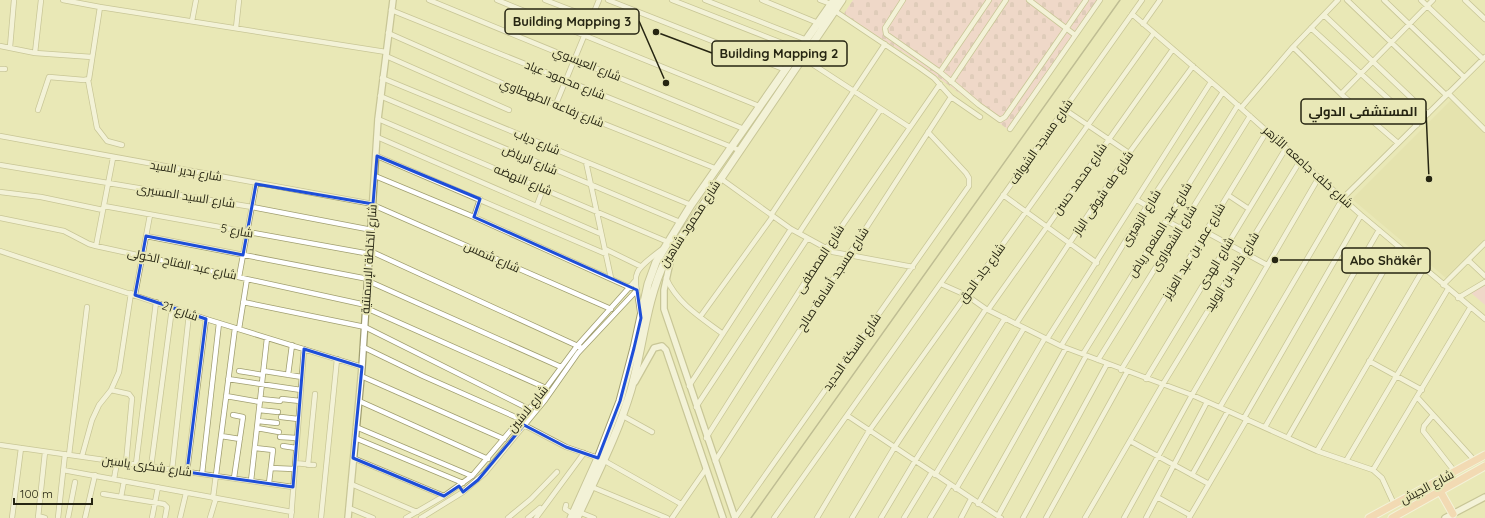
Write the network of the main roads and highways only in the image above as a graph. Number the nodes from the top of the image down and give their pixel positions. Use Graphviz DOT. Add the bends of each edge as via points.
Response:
graph roads {
  1 [pos="842,0"];
  2 [pos="832,2"];
  3 [pos="669,245"];
  4 [pos="1485,455"];
  5 [pos="601,459"];
  6 [pos="1485,466"];
  7 [pos="1426,487"];
  8 [pos="1440,491"];
  9 [pos="1411,495"];
  10 [pos="1431,496"];
  11 [pos="1417,504"];
  12 [pos="1453,514"];
  13 [pos="575,516"];
  14 [pos="1369,518"];
  15 [pos="1392,518"];
  1 -- 3 [label="main road, شارع محمود شاهين" via="720,178"];
  2 -- 3 [label="main road, شارع محمود شاهين" via="691,205"];
  3 -- 5 [label="main road, شارع محمود شاهين" via="655,286 623,416"];
  3 -- 5 [label="main road, شارع محمود شاهين" via="652,273 620,401"];
  4 -- 7 [label="main road, شارع الجيش"];
  5 -- 13 [label="main road, شارع محمود شاهين"];
  5 -- 13 [label="main road, شارع محمود شاهين" via="592,487"];
  6 -- 8 [label="main road, شارع الجيش"];
  7 -- 9 [label="main road, شارع الجيش"];
  7 -- 10 [label="main road" via="1427,493"];
  8 -- 10 [label="main road, شارع الجيش"];
  8 -- 12 [label="main road"];
  9 -- 11 [label="main road" via="1416,498"];
  9 -- 14 [label="main road, شارع الجيش"];
  10 -- 11 [label="main road, شارع الجيش"];
  11 -- 15 [label="main road, شارع الجيش"];
}
